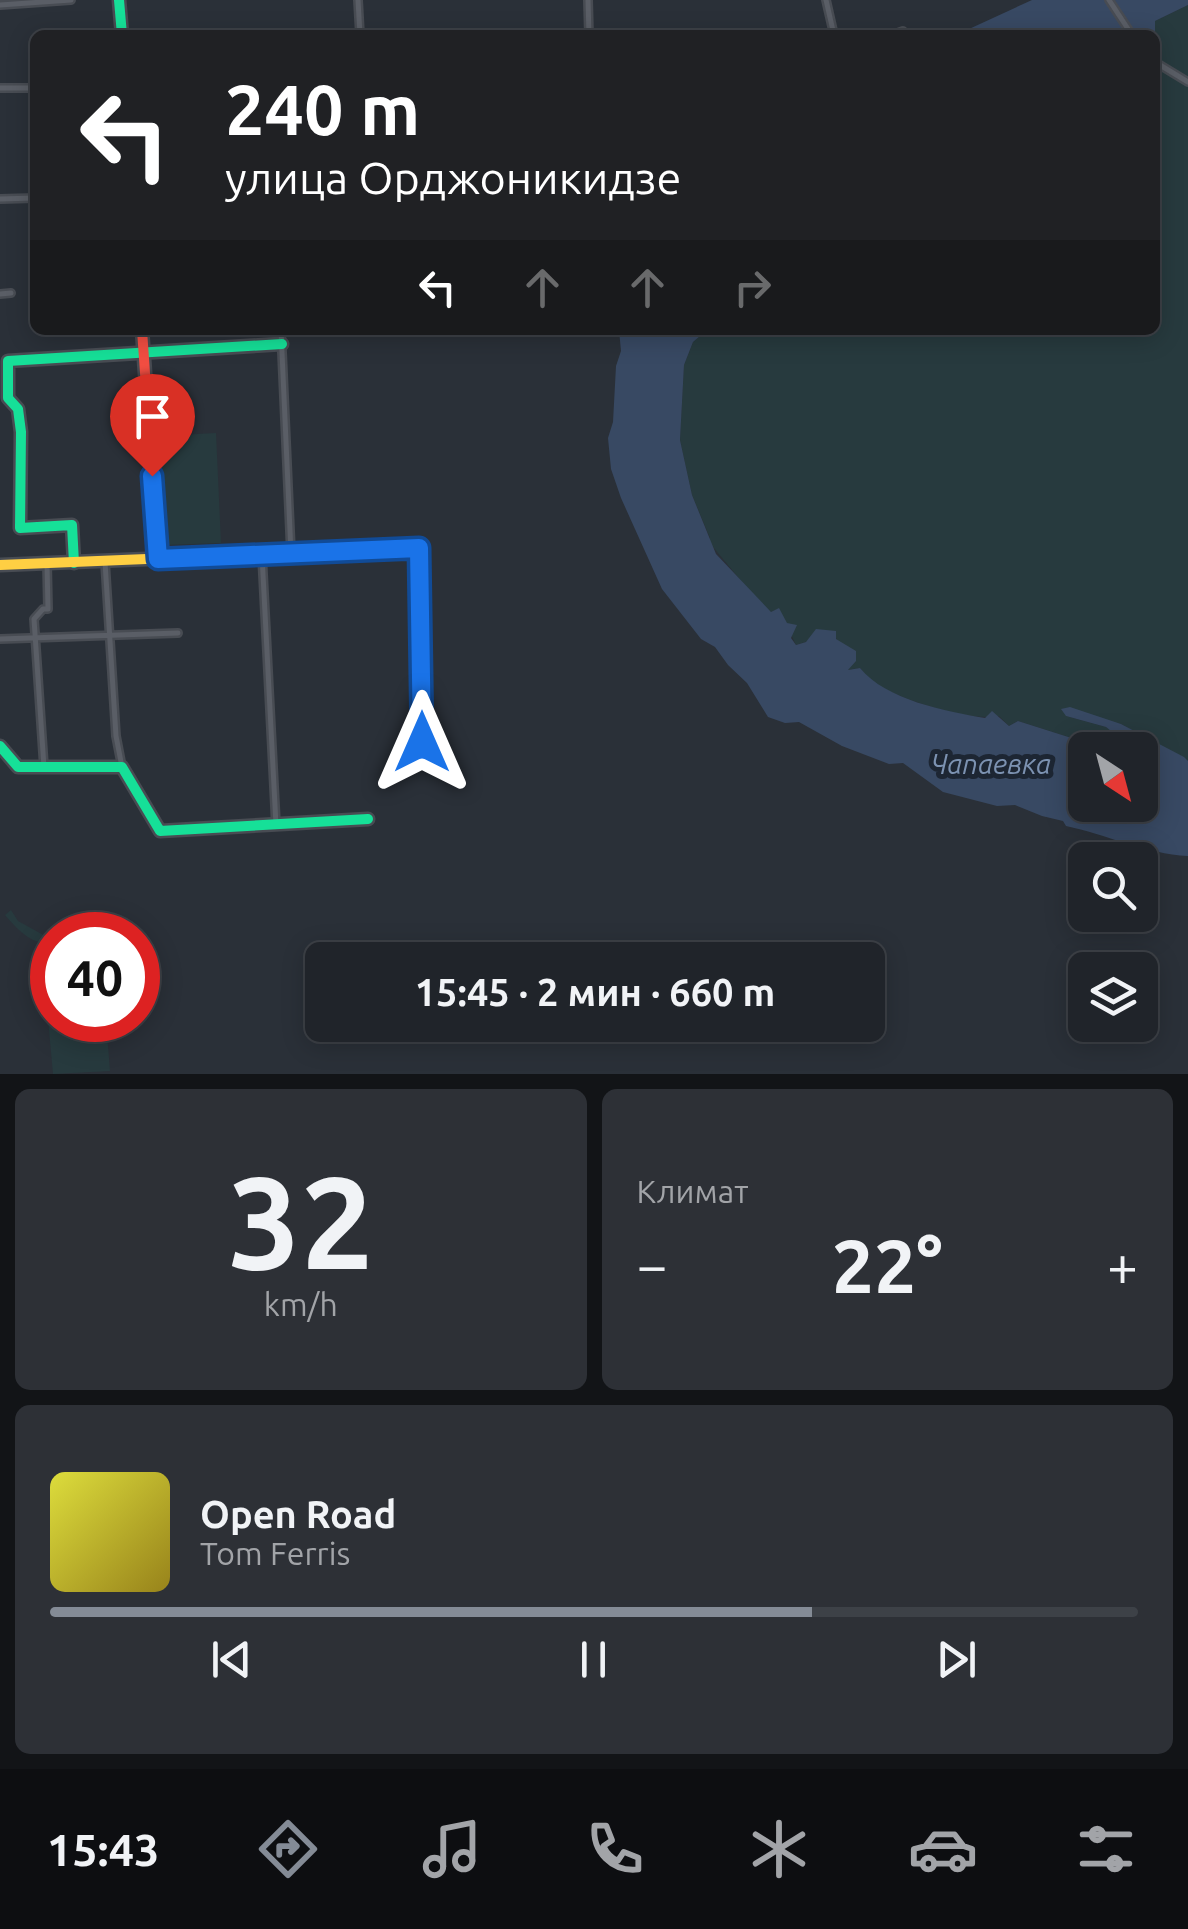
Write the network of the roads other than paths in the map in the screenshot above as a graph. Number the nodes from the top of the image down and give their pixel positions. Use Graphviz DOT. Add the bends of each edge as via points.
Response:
graph roads {
  1 [pos="71,0"];
  2 [pos="120,0"];
  3 [pos="358,0"];
  4 [pos="588,0"];
  5 [pos="826,0"];
  6 [pos="1109,0"];
  7 [pos="0,6"];
  8 [pos="122,30"];
  9 [pos="360,30"];
  10 [pos="589,30"];
  11 [pos="833,30"];
  12 [pos="1129,30"];
  13 [pos="1160,65"];
  14 [pos="1188,82"];
  15 [pos="0,88"];
  16 [pos="30,88"];
  17 [pos="0,198"];
  18 [pos="30,198"];
  19 [pos="11,293"];
  20 [pos="0,294"];
  21 [pos="142,335"];
  22 [pos="281,335"];
  23 [pos="282,344"];
  24 [pos="143,352"];
  25 [pos="290,553"];
  26 [pos="262,554"];
  27 [pos="158,559"];
  28 [pos="104,561"];
  29 [pos="74,563"];
  30 [pos="47,564"];
  31 [pos="0,565"];
  32 [pos="178,633"];
  33 [pos="108,637"];
  34 [pos="36,638"];
  35 [pos="0,639"];
  36 [pos="422,742"];
  37 [pos="0,746"];
  38 [pos="44,767"];
  39 [pos="122,768"];
  40 [pos="368,819"];
  41 [pos="276,825"];
  1 -- 7 [label="street"];
  2 -- 8 [label="street"];
  3 -- 9 [label="street"];
  4 -- 10 [label="street"];
  5 -- 11 [label="street"];
  6 -- 12 [label="street"];
  13 -- 14 [label="street"];
  15 -- 16 [label="street"];
  17 -- 18 [label="street"];
  19 -- 20 [label="street"];
  21 -- 24 [label="street"];
  22 -- 23 [label="street"];
  23 -- 24 [label="street"];
  23 -- 25 [label="street"];
  24 -- 27 [label="street"];
  24 -- 29 [label="street" via="8,361 8,398 18,409 22,432 20,528 72,525"];
  25 -- 26 [label="street"];
  25 -- 36 [label="street" via="419,548"];
  26 -- 27 [label="street"];
  26 -- 41 [label="street"];
  27 -- 28 [label="street"];
  28 -- 29 [label="street"];
  28 -- 33 [label="street"];
  29 -- 30 [label="street"];
  30 -- 31 [label="street"];
  30 -- 34 [label="street" via="48,608 34,619"];
  32 -- 33 [label="street"];
  33 -- 34 [label="street"];
  33 -- 39 [label="street"];
  34 -- 35 [label="street"];
  34 -- 38 [label="street"];
  37 -- 38 [label="street" via="18,767"];
  38 -- 39 [label="street"];
  39 -- 41 [label="street" via="160,831"];
  40 -- 41 [label="street"];
}
